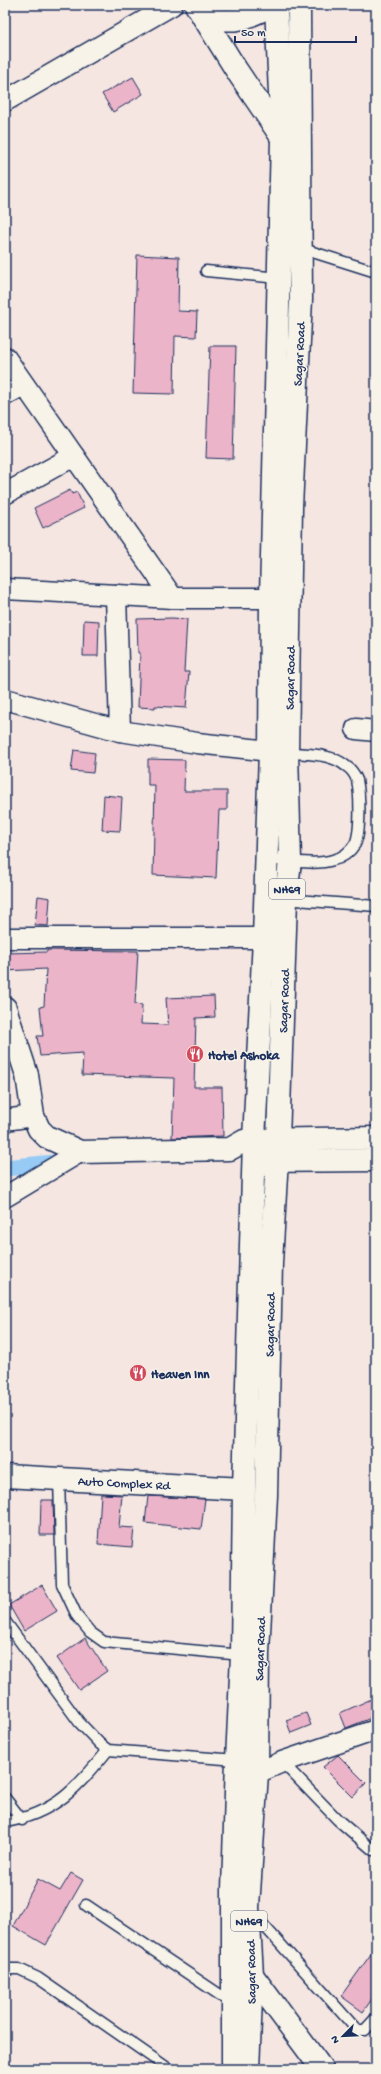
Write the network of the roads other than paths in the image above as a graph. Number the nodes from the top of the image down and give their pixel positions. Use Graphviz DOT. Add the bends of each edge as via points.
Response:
graph roads {
  1 [pos="172,5"];
  2 [pos="273,5"];
  3 [pos="276,5"];
  4 [pos="298,5"];
  5 [pos="200,11"];
  6 [pos="5,101"];
  7 [pos="282,138"];
  8 [pos="300,161"];
  9 [pos="300,248"];
  10 [pos="206,271"];
  11 [pos="376,272"];
  12 [pos="279,278"];
  13 [pos="5,357"];
  14 [pos="24,385"];
  15 [pos="5,395"];
  16 [pos="74,456"];
  17 [pos="5,494"];
  18 [pos="5,589"];
  19 [pos="116,595"];
  20 [pos="173,598"];
  21 [pos="271,598"];
  22 [pos="5,699"];
  23 [pos="356,729"];
  24 [pos="120,731"];
  25 [pos="376,731"];
  26 [pos="279,752"];
  27 [pos="266,859"];
  28 [pos="290,860"];
  29 [pos="276,898"];
  30 [pos="376,906"];
  31 [pos="5,938"];
  32 [pos="264,938"];
  33 [pos="5,1008"];
  34 [pos="32,1116"];
  35 [pos="5,1120"];
  36 [pos="376,1138"];
  37 [pos="278,1140"];
  38 [pos="254,1151"];
  39 [pos="80,1152"];
  40 [pos="376,1160"];
  41 [pos="277,1162"];
  42 [pos="9,1192"];
  43 [pos="5,1476"];
  44 [pos="59,1478"];
  45 [pos="244,1488"];
  46 [pos="5,1621"];
  47 [pos="242,1655"];
  48 [pos="376,1730"];
  49 [pos="108,1750"];
  50 [pos="237,1760"];
  51 [pos="282,1762"];
  52 [pos="257,1773"];
  53 [pos="5,1798"];
  54 [pos="22,1820"];
  55 [pos="5,1822"];
  56 [pos="373,1850"];
  57 [pos="86,1905"];
  58 [pos="248,1907"];
  59 [pos="5,1969"];
  60 [pos="252,1975"];
  61 [pos="233,2004"];
  62 [pos="376,2018"];
  63 [pos="169,2069"];
  64 [pos="233,2069"];
  65 [pos="248,2069"];
  66 [pos="322,2069"];
  1 -- 6 [label="street"];
  2 -- 5 [label="main road" via="242,19 229,21"];
  3 -- 7 [label="main road, Sagar Road / NH69"];
  4 -- 8 [label="main road, Sagar Road / NH69"];
  5 -- 7 [label="main road"];
  7 -- 8 [label="main road"];
  7 -- 12 [label="main road, Sagar Road / NH69"];
  8 -- 9 [label="main road, Sagar Road / NH69"];
  9 -- 11 [label="lane"];
  9 -- 26 [label="main road, Sagar Road / NH69" via="301,299"];
  10 -- 12 [label="lane"];
  12 -- 21 [label="main road, Sagar Road / NH69"];
  13 -- 14 [label="street"];
  14 -- 15 [label="street"];
  14 -- 16 [label="street"];
  16 -- 17 [label="street"];
  16 -- 20 [label="street"];
  18 -- 19 [label="street"];
  19 -- 20 [label="street"];
  19 -- 24 [label="street"];
  20 -- 21 [label="street"];
  21 -- 26 [label="main road, Sagar Road / NH69"];
  22 -- 24 [label="street"];
  23 -- 25 [label="street"];
  24 -- 26 [label="street"];
  26 -- 27 [label="main road, Sagar Road / NH69"];
  26 -- 28 [label="main road, Sagar Road / NH69"];
  26 -- 28 [label="lane" via="326,756 336,760 351,770 358,788 358,829 351,850 334,860"];
  27 -- 28 [label="lane"];
  27 -- 29 [label="main road, Sagar Road / NH69"];
  28 -- 29 [label="main road, Sagar Road / NH69"];
  29 -- 30 [label="lane"];
  29 -- 32 [label="main road, Sagar Road / NH69"];
  29 -- 37 [label="main road, Sagar Road / NH69"];
  31 -- 32 [label="street"];
  32 -- 38 [label="main road, Sagar Road / NH69"];
  33 -- 34 [label="main road" via="27,1075"];
  34 -- 35 [label="street"];
  34 -- 39 [label="main road" via="47,1137"];
  36 -- 37 [label="main road"];
  37 -- 38 [label="main road"];
  37 -- 41 [label="main road, Sagar Road / NH69"];
  38 -- 39 [label="main road" via="239,1157 230,1149"];
  38 -- 41 [label="main road"];
  38 -- 45 [label="main road, Sagar Road / NH69"];
  39 -- 42 [label="street"];
  40 -- 41 [label="main road"];
  41 -- 52 [label="main road, Sagar Road / NH69" via="271,1263 266,1495 258,1653"];
  43 -- 44 [label="main road, Auto Complex Rd"];
  44 -- 45 [label="main road, Auto Complex Rd"];
  44 -- 47 [label="lane" via="62,1584 77,1616 90,1632 104,1642"];
  45 -- 47 [label="main road, Sagar Road / NH69"];
  46 -- 49 [label="lane" via="79,1722"];
  47 -- 50 [label="main road, Sagar Road / NH69"];
  48 -- 51 [label="street"];
  49 -- 50 [label="lane"];
  49 -- 54 [label="lane" via="83,1781 60,1801 41,1813"];
  50 -- 61 [label="main road, Sagar Road / NH69"];
  51 -- 52 [label="street"];
  51 -- 56 [label="lane" via="338,1820"];
  52 -- 58 [label="main road, Sagar Road / NH69"];
  53 -- 54 [label="lane"];
  54 -- 55 [label="lane"];
  57 -- 61 [label="lane"];
  58 -- 60 [label="main road, Sagar Road / NH69"];
  58 -- 62 [label="lane" via="356,2030 365,2030"];
  59 -- 63 [label="lane" via="19,1970 38,1978"];
  60 -- 65 [label="main road, Sagar Road / NH69"];
  60 -- 66 [label="main road"];
  61 -- 64 [label="main road, Sagar Road / NH69"];
}
